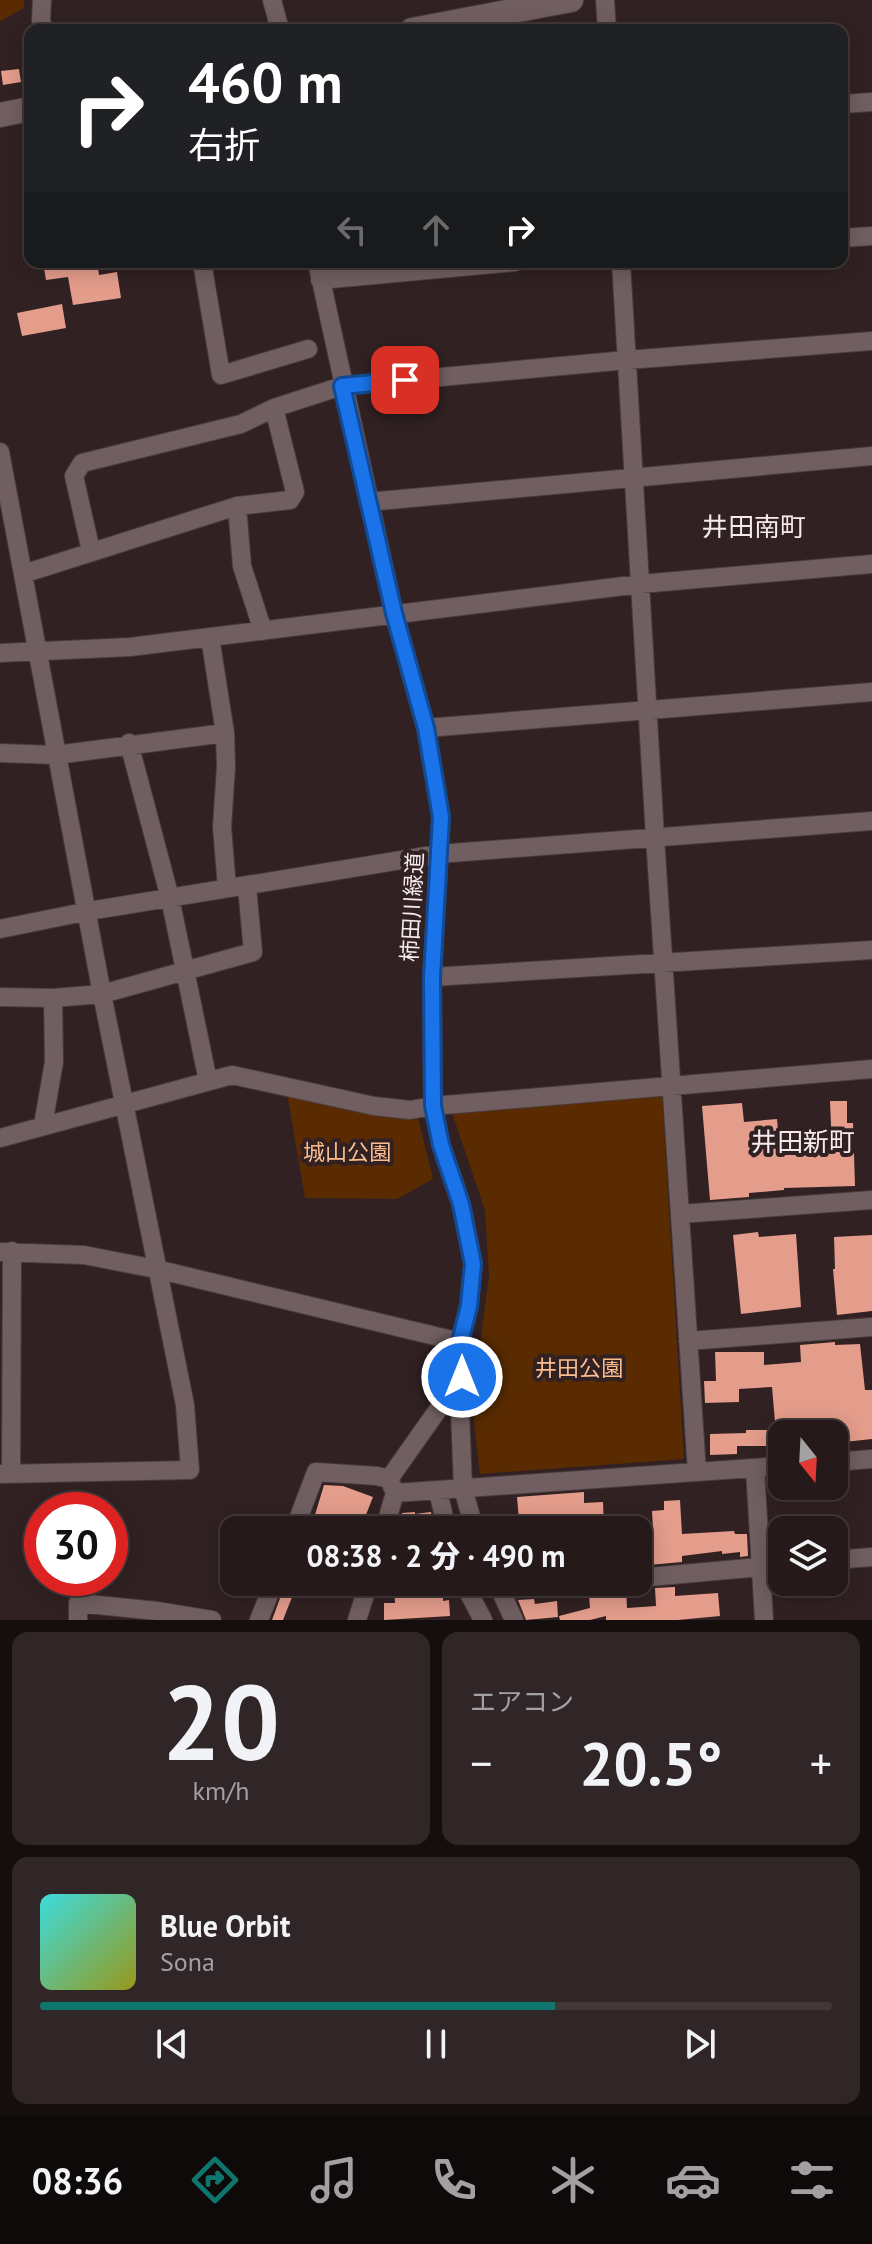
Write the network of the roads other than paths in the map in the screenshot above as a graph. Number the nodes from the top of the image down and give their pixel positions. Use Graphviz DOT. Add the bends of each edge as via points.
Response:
graph roads {
  1 [pos="42,0"];
  2 [pos="272,0"];
  3 [pos="571,0"];
  4 [pos="605,0"];
  5 [pos="42,24"];
  6 [pos="278,24"];
  7 [pos="444,24"];
  8 [pos="607,24"];
  9 [pos="872,102"];
  10 [pos="848,104"];
  11 [pos="24,110"];
  12 [pos="0,115"];
  13 [pos="872,236"];
  14 [pos="848,238"];
  15 [pos="203,268"];
  16 [pos="384,268"];
  17 [pos="621,268"];
  18 [pos="318,271"];
  19 [pos="872,341"];
  20 [pos="308,349"];
  21 [pos="627,360"];
  22 [pos="342,386"];
  23 [pos="274,408"];
  24 [pos="0,452"];
  25 [pos="872,456"];
  26 [pos="634,478"];
  27 [pos="368,502"];
  28 [pos="237,506"];
  29 [pos="91,551"];
  30 [pos="872,564"];
  31 [pos="23,574"];
  32 [pos="640,584"];
  33 [pos="394,613"];
  34 [pos="263,631"];
  35 [pos="210,637"];
  36 [pos="38,652"];
  37 [pos="0,653"];
  38 [pos="872,692"];
  39 [pos="648,712"];
  40 [pos="426,728"];
  41 [pos="225,733"];
  42 [pos="129,743"];
  43 [pos="0,753"];
  44 [pos="56,755"];
  45 [pos="872,821"];
  46 [pos="655,837"];
  47 [pos="438,854"];
  48 [pos="247,887"];
  49 [pos="227,888"];
  50 [pos="170,898"];
  51 [pos="89,911"];
  52 [pos="0,929"];
  53 [pos="872,950"];
  54 [pos="663,964"];
  55 [pos="183,969"];
  56 [pos="432,977"];
  57 [pos="102,994"];
  58 [pos="0,997"];
  59 [pos="53,998"];
  60 [pos="872,1069"];
  61 [pos="208,1081"];
  62 [pos="671,1085"];
  63 [pos="125,1103"];
  64 [pos="433,1106"];
  65 [pos="43,1125"];
  66 [pos="0,1138"];
  67 [pos="872,1200"];
  68 [pos="680,1214"];
  69 [pos="6,1251"];
  70 [pos="156,1269"];
  71 [pos="872,1327"];
  72 [pos="688,1341"];
  73 [pos="460,1342"];
  74 [pos="462,1377"];
  75 [pos="872,1459"];
  76 [pos="848,1461"];
  77 [pos="768,1467"];
  78 [pos="755,1468"];
  79 [pos="697,1472"];
  80 [pos="5,1474"];
  81 [pos="392,1486"];
  82 [pos="463,1489"];
  83 [pos="438,1491"];
  84 [pos="299,1516"];
  85 [pos="387,1516"];
  86 [pos="444,1516"];
  87 [pos="471,1516"];
  88 [pos="872,1557"];
  89 [pos="848,1559"];
  90 [pos="768,1566"];
  91 [pos="761,1567"];
  92 [pos="652,1577"];
  93 [pos="268,1596"];
  94 [pos="365,1596"];
  95 [pos="470,1596"];
  96 [pos="503,1596"];
  97 [pos="78,1620"];
  98 [pos="212,1620"];
  99 [pos="219,1620"];
  100 [pos="259,1620"];
  101 [pos="357,1620"];
  102 [pos="483,1620"];
  103 [pos="514,1620"];
  104 [pos="764,1620"];
  1 -- 5 [label="street"];
  2 -- 6 [label="street"];
  3 -- 7 [label="street"];
  4 -- 8 [label="street"];
  9 -- 10 [label="street"];
  11 -- 12 [label="street"];
  13 -- 14 [label="street"];
  15 -- 20 [label="street" via="221,375"];
  16 -- 18 [label="street"];
  17 -- 21 [label="street"];
  18 -- 22 [label="street, 柿田川緑道"];
  19 -- 21 [label="street"];
  21 -- 22 [label="street"];
  21 -- 26 [label="street"];
  22 -- 23 [label="street"];
  22 -- 27 [label="street, 柿田川緑道"];
  23 -- 28 [label="street" via="295,492 290,500"];
  23 -- 29 [label="street" via="241,424 82,463 74,476"];
  24 -- 31 [label="street"];
  25 -- 26 [label="street"];
  26 -- 27 [label="street"];
  26 -- 32 [label="street"];
  27 -- 33 [label="street, 柿田川緑道"];
  28 -- 29 [label="street"];
  28 -- 34 [label="street" via="242,566"];
  29 -- 31 [label="street"];
  30 -- 32 [label="street"];
  31 -- 36 [label="street"];
  32 -- 33 [label="street"];
  32 -- 39 [label="street"];
  33 -- 34 [label="street"];
  33 -- 40 [label="street, 柿田川緑道"];
  34 -- 35 [label="street"];
  35 -- 36 [label="street"];
  35 -- 41 [label="street"];
  36 -- 37 [label="street"];
  36 -- 44 [label="street"];
  38 -- 39 [label="street"];
  39 -- 40 [label="street"];
  39 -- 46 [label="street"];
  40 -- 47 [label="street, 柿田川緑道" via="441,817"];
  41 -- 42 [label="street"];
  41 -- 49 [label="street" via="222,827"];
  42 -- 44 [label="street"];
  42 -- 50 [label="street"];
  43 -- 44 [label="street"];
  44 -- 51 [label="street"];
  45 -- 46 [label="street"];
  46 -- 47 [label="street"];
  46 -- 54 [label="street"];
  47 -- 48 [label="street"];
  47 -- 56 [label="street, 柿田川緑道"];
  48 -- 49 [label="street"];
  48 -- 55 [label="street" via="253,952"];
  49 -- 50 [label="street"];
  50 -- 51 [label="street"];
  50 -- 55 [label="street"];
  51 -- 52 [label="street"];
  51 -- 57 [label="street"];
  53 -- 54 [label="street"];
  54 -- 56 [label="street"];
  54 -- 62 [label="street"];
  55 -- 57 [label="street"];
  55 -- 61 [label="street"];
  56 -- 64 [label="street, 柿田川緑道"];
  57 -- 59 [label="street"];
  57 -- 63 [label="street"];
  58 -- 59 [label="street"];
  59 -- 65 [label="street" via="54,1062"];
  60 -- 62 [label="street"];
  61 -- 63 [label="street"];
  61 -- 64 [label="street" via="232,1075 374,1106"];
  62 -- 64 [label="street"];
  62 -- 68 [label="street"];
  63 -- 65 [label="street"];
  63 -- 70 [label="street"];
  64 -- 73 [label="street, 柿田川緑道" via="473,1264"];
  65 -- 66 [label="street"];
  67 -- 68 [label="street"];
  68 -- 72 [label="street"];
  69 -- 70 [label="street" via="84,1255"];
  69 -- 80 [label="street"];
  70 -- 73 [label="street"];
  70 -- 80 [label="street" via="185,1405 190,1470"];
  71 -- 72 [label="street"];
  72 -- 79 [label="street"];
  73 -- 74 [label="street, 柿田川緑道"];
  74 -- 81 [label="street"];
  74 -- 82 [label="street, 柿田川緑道"];
  75 -- 76 [label="street"];
  77 -- 78 [label="street"];
  78 -- 79 [label="street"];
  78 -- 91 [label="street"];
  79 -- 82 [label="street"];
  81 -- 83 [label="street"];
  81 -- 84 [label="street" via="377,1476 316,1472"];
  81 -- 85 [label="street"];
  82 -- 83 [label="street"];
  82 -- 87 [label="street, 柿田川緑道"];
  83 -- 86 [label="street"];
  88 -- 89 [label="street"];
  90 -- 91 [label="street"];
  91 -- 92 [label="street"];
  91 -- 104 [label="street"];
  93 -- 100 [label="street"];
  94 -- 101 [label="street"];
  95 -- 102 [label="street"];
  96 -- 103 [label="street"];
  97 -- 98 [label="street" via="78,1603"];
  98 -- 99 [label="street"];
}
